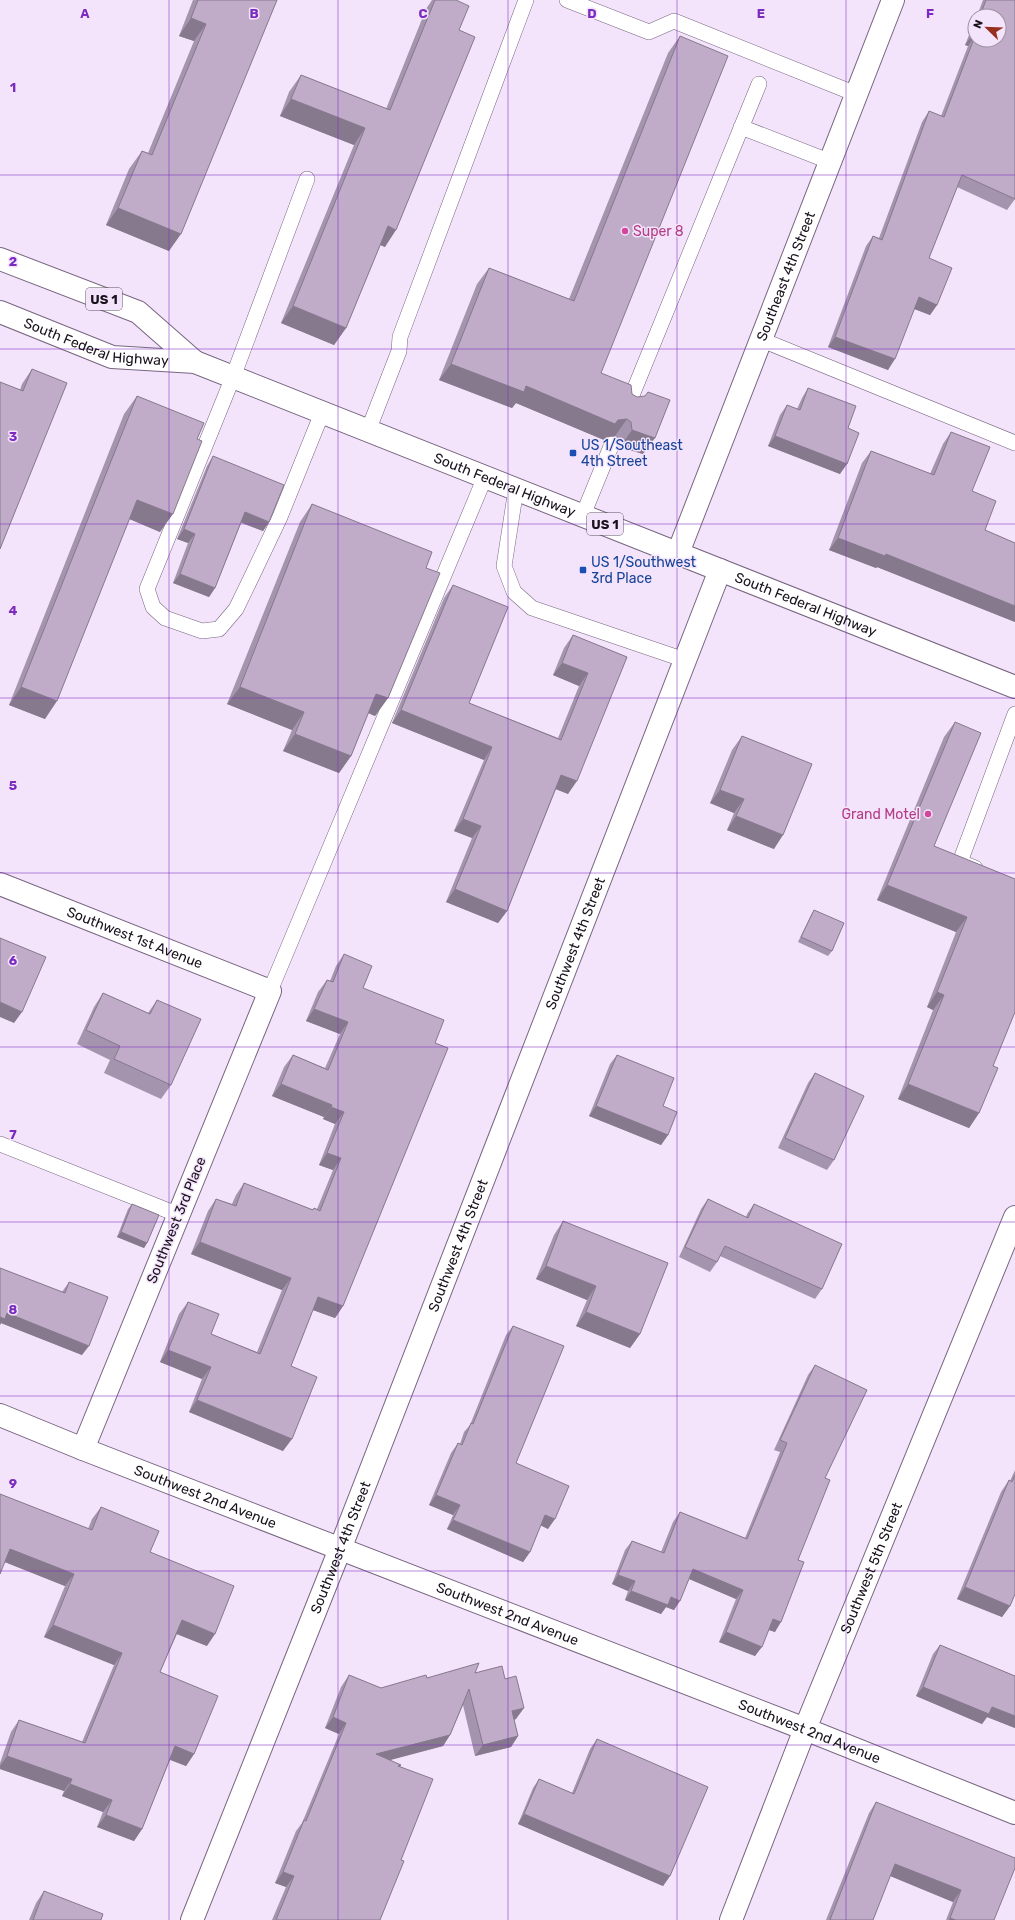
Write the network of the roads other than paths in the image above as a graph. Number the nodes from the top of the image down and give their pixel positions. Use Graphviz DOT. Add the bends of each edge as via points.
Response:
graph roads {
  1 [pos="526,0"];
  2 [pos="567,0"];
  3 [pos="894,0"];
  4 [pos="759,84"];
  5 [pos="856,94"];
  6 [pos="741,127"];
  7 [pos="831,162"];
  8 [pos="307,179"];
  9 [pos="0,259"];
  10 [pos="0,312"];
  11 [pos="762,340"];
  12 [pos="195,362"];
  13 [pos="233,377"];
  14 [pos="628,405"];
  15 [pos="322,413"];
  16 [pos="368,431"];
  17 [pos="1015,443"];
  18 [pos="612,444"];
  19 [pos="485,477"];
  20 [pos="516,489"];
  21 [pos="583,515"];
  22 [pos="678,553"];
  23 [pos="720,570"];
  24 [pos="685,660"];
  25 [pos="1015,686"];
  26 [pos="1015,714"];
  27 [pos="988,872"];
  28 [pos="0,884"];
  29 [pos="270,992"];
  30 [pos="0,1144"];
  31 [pos="179,1215"];
  32 [pos="1015,1217"];
  33 [pos="0,1415"];
  34 [pos="83,1449"];
  35 [pos="340,1549"];
  36 [pos="805,1729"];
  37 [pos="1015,1813"];
  38 [pos="192,1920"];
  39 [pos="731,1920"];
  1 -- 16 [label="lane" via="400,337 399,351"];
  2 -- 5 [label="lane" via="648,32 674,21"];
  3 -- 5 [label="street, Southeast 4th Street"];
  4 -- 6 [label="lane"];
  5 -- 7 [label="street, Southeast 4th Street"];
  6 -- 7 [label="lane"];
  6 -- 14 [label="lane"];
  7 -- 11 [label="street, Southeast 4th Street"];
  8 -- 13 [label="lane"];
  9 -- 12 [label="street, South Federal Highway / US 1" via="138,312"];
  10 -- 12 [label="street, South Federal Highway / US 1" via="112,357"];
  11 -- 17 [label="lane"];
  11 -- 22 [label="street, Southeast 4th Street"];
  12 -- 13 [label="street, South Federal Highway / US 1"];
  13 -- 15 [label="street, South Federal Highway / US 1"];
  13 -- 15 [label="lane" via="147,589 153,607 165,618 182,625 202,631 219,629 236,609 280,517"];
  15 -- 16 [label="street, South Federal Highway / US 1"];
  16 -- 19 [label="street, South Federal Highway / US 1"];
  18 -- 21 [label="lane"];
  19 -- 20 [label="street, South Federal Highway / US 1"];
  19 -- 29 [label="lane"];
  20 -- 21 [label="street, South Federal Highway / US 1"];
  20 -- 24 [label="lane" via="504,566 514,592 532,608"];
  21 -- 22 [label="street, South Federal Highway / US 1"];
  22 -- 23 [label="street, South Federal Highway / US 1"];
  23 -- 24 [label="street, Southwest 4th Street"];
  23 -- 25 [label="street, South Federal Highway / US 1"];
  24 -- 35 [label="street, Southwest 4th Street"];
  26 -- 27 [label="lane" via="960,862"];
  28 -- 29 [label="street, Southwest 1st Avenue"];
  29 -- 31 [label="street, Southwest 3rd Place"];
  30 -- 31 [label="lane"];
  31 -- 34 [label="street, Southwest 3rd Place"];
  32 -- 36 [label="street, Southwest 5th Street"];
  33 -- 34 [label="street, Southwest 2nd Avenue"];
  34 -- 35 [label="street, Southwest 2nd Avenue"];
  35 -- 36 [label="street, Southwest 2nd Avenue"];
  35 -- 38 [label="street, Southwest 4th Street"];
  36 -- 37 [label="street, Southwest 2nd Avenue"];
  36 -- 39 [label="street, Southwest 5th Street"];
}
